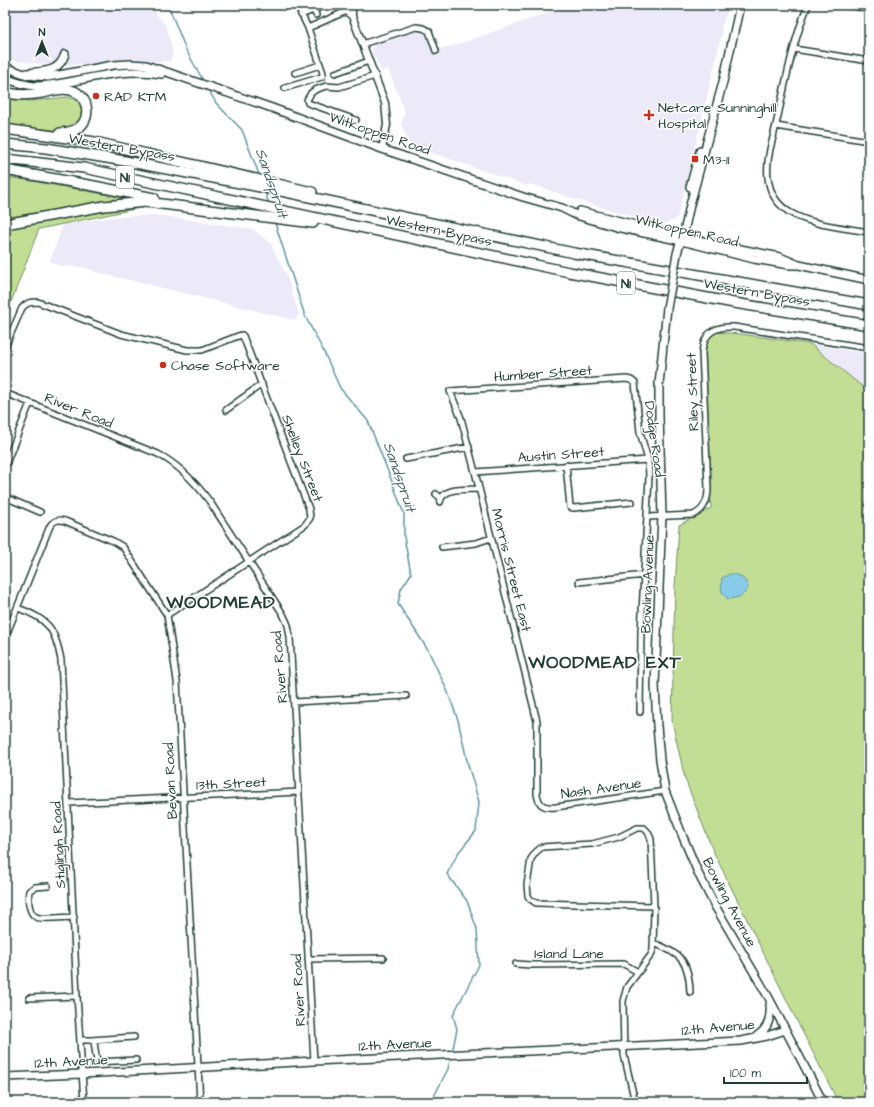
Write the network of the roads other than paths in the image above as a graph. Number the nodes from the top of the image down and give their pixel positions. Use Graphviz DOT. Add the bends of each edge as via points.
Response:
graph roads {
  1 [pos="297,5"];
  2 [pos="737,5"];
  3 [pos="740,5"];
  4 [pos="808,5"];
  5 [pos="850,5"];
  6 [pos="328,6"];
  7 [pos="348,8"];
  8 [pos="869,9"];
  9 [pos="314,10"];
  10 [pos="301,15"];
  11 [pos="308,28"];
  12 [pos="362,44"];
  13 [pos="794,49"];
  14 [pos="436,51"];
  15 [pos="65,54"];
  16 [pos="369,61"];
  17 [pos="869,62"];
  18 [pos="320,65"];
  19 [pos="5,67"];
  20 [pos="21,73"];
  21 [pos="295,73"];
  22 [pos="335,73"];
  23 [pos="375,76"];
  24 [pos="5,78"];
  25 [pos="182,78"];
  26 [pos="285,88"];
  27 [pos="5,92"];
  28 [pos="356,120"];
  29 [pos="776,126"];
  30 [pos="5,129"];
  31 [pos="45,135"];
  32 [pos="869,141"];
  33 [pos="5,144"];
  34 [pos="382,148"];
  35 [pos="5,159"];
  36 [pos="5,170"];
  37 [pos="239,179"];
  38 [pos="198,208"];
  39 [pos="288,215"];
  40 [pos="5,224"];
  41 [pos="869,232"];
  42 [pos="680,240"];
  43 [pos="869,280"];
  44 [pos="869,305"];
  45 [pos="869,325"];
  46 [pos="5,347"];
  47 [pos="869,348"];
  48 [pos="262,384"];
  49 [pos="636,385"];
  50 [pos="450,391"];
  51 [pos="5,393"];
  52 [pos="30,403"];
  53 [pos="226,410"];
  54 [pos="469,447"];
  55 [pos="406,459"];
  56 [pos="648,460"];
  57 [pos="566,465"];
  58 [pos="5,466"];
  59 [pos="475,472"];
  60 [pos="480,489"];
  61 [pos="436,494"];
  62 [pos="5,498"];
  63 [pos="632,502"];
  64 [pos="40,512"];
  65 [pos="662,515"];
  66 [pos="648,517"];
  67 [pos="491,538"];
  68 [pos="442,547"];
  69 [pos="250,562"];
  70 [pos="645,575"];
  71 [pos="579,582"];
  72 [pos="18,608"];
  73 [pos="167,615"];
  74 [pos="5,638"];
  75 [pos="406,696"];
  76 [pos="294,702"];
  77 [pos="640,712"];
  78 [pos="665,791"];
  79 [pos="299,792"];
  80 [pos="183,798"];
  81 [pos="68,803"];
  82 [pos="541,805"];
  83 [pos="48,886"];
  84 [pos="654,906"];
  85 [pos="74,917"];
  86 [pos="654,943"];
  87 [pos="382,958"];
  88 [pos="308,959"];
  89 [pos="516,964"];
  90 [pos="637,973"];
  91 [pos="690,992"];
  92 [pos="77,996"];
  93 [pos="29,998"];
  94 [pos="769,998"];
  95 [pos="785,1030"];
  96 [pos="134,1037"];
  97 [pos="754,1039"];
  98 [pos="80,1040"];
  99 [pos="91,1040"];
  100 [pos="623,1047"];
  101 [pos="136,1060"];
  102 [pos="314,1061"];
  103 [pos="198,1067"];
  104 [pos="82,1074"];
  105 [pos="5,1077"];
  106 [pos="84,1102"];
  107 [pos="200,1102"];
  108 [pos="635,1102"];
  109 [pos="824,1102"];
  1 -- 10 [label="street"];
  2 -- 42 [label="main road" via="695,167"];
  3 -- 42 [label="main road" via="724,78"];
  4 -- 13 [label="street"];
  5 -- 8 [label="street"];
  6 -- 9 [label="street"];
  7 -- 11 [label="street"];
  7 -- 12 [label="street"];
  9 -- 10 [label="street"];
  10 -- 11 [label="street"];
  11 -- 18 [label="street"];
  12 -- 14 [label="street" via="420,27 429,31"];
  12 -- 16 [label="street"];
  13 -- 17 [label="street"];
  13 -- 29 [label="street"];
  15 -- 20 [label="main road" via="60,65 53,69"];
  16 -- 22 [label="street"];
  16 -- 23 [label="street"];
  18 -- 21 [label="street"];
  18 -- 26 [label="street" via="322,77"];
  19 -- 20 [label="main road, Witkoppen Road"];
  20 -- 25 [label="main road, Witkoppen Road" via="37,77 53,76 91,68 130,64 146,65"];
  23 -- 28 [label="street" via="339,87 326,86 310,93 306,100 308,103"];
  23 -- 34 [label="street" via="385,103 387,117"];
  24 -- 25 [label="main road, Witkoppen Road" via="37,86 134,72"];
  25 -- 34 [label="main road, Witkoppen Road"];
  27 -- 31 [label="highway" via="28,94 61,89 81,95 87,113 80,127 70,132"];
  29 -- 32 [label="street"];
  29 -- 41 [label="street" via="767,174 770,188 780,204 786,210 809,221"];
  30 -- 31 [label="highway"];
  31 -- 37 [label="highway" via="95,142"];
  33 -- 37 [label="highway, Western Bypass / N1" via="46,148"];
  34 -- 42 [label="main road, Witkoppen Road" via="571,211 576,215 616,227"];
  35 -- 39 [label="highway, Western Bypass / N1" via="84,168"];
  36 -- 38 [label="highway"];
  37 -- 44 [label="highway, Western Bypass / N1" via="356,202 392,214 574,253"];
  38 -- 39 [label="highway" via="244,214"];
  38 -- 40 [label="highway" via="157,202 133,203"];
  39 -- 45 [label="highway, Western Bypass / N1" via="569,272"];
  42 -- 43 [label="main road, Witkoppen Road" via="780,257 799,265"];
  42 -- 65 [label="main road, Bowling Avenue, bridge" via="662,350 659,407"];
  46 -- 48 [label="street, Shelley Street" via="22,308 29,302 38,302 121,334 187,350 202,350 242,335"];
  47 -- 65 [label="street, Riley Street" via="734,327 719,327 711,331 703,343 702,352 707,497 703,508 694,515"];
  48 -- 53 [label="street"];
  48 -- 69 [label="street, Shelley Street" via="307,502 310,518 305,525"];
  49 -- 50 [label="street, Humber Street" via="626,379"];
  49 -- 56 [label="street, Dodge Road" via="640,432"];
  50 -- 54 [label="street, Morris Street East"];
  51 -- 52 [label="street, River Road"];
  52 -- 58 [label="street"];
  52 -- 69 [label="street, River Road" via="170,460 203,493"];
  54 -- 55 [label="street"];
  54 -- 59 [label="street, Morris Street East"];
  56 -- 57 [label="street, Austin Street"];
  56 -- 66 [label="street, Dodge Road"];
  57 -- 59 [label="street, Austin Street"];
  57 -- 63 [label="street" via="570,507"];
  59 -- 60 [label="street, Morris Street East"];
  60 -- 61 [label="street" via="449,492 440,500"];
  60 -- 67 [label="street, Morris Street East"];
  62 -- 64 [label="street"];
  65 -- 66 [label="street, Riley Street"];
  65 -- 78 [label="main road, Bowling Avenue" via="655,685 657,733"];
  66 -- 70 [label="street, Dodge Road"];
  67 -- 68 [label="street" via="476,543"];
  67 -- 82 [label="street, Morris Street East" via="537,721 537,794"];
  69 -- 73 [label="street, Shelley Street"];
  69 -- 76 [label="street, River Road" via="288,625"];
  70 -- 71 [label="street"];
  70 -- 77 [label="street, Dodge Road"];
  72 -- 73 [label="street, Bevan Road" via="54,520 65,521 123,547"];
  72 -- 74 [label="street"];
  72 -- 81 [label="street, Stiglingh Road" via="35,614 46,623 53,633 60,653"];
  73 -- 80 [label="street, Bevan Road" via="176,681"];
  75 -- 76 [label="street"];
  76 -- 79 [label="street, River Road"];
  78 -- 82 [label="street, Nash Avenue" via="548,808"];
  78 -- 94 [label="main road, Bowling Avenue" via="699,875"];
  79 -- 80 [label="street, 13th Street"];
  79 -- 88 [label="street, River Road"];
  80 -- 81 [label="street, 13th Street"];
  80 -- 103 [label="street, Bevan Road"];
  81 -- 85 [label="street, Stiglingh Road"];
  83 -- 85 [label="street" via="29,890 29,907 32,913 39,918"];
  84 -- 84 [label="street" via="651,839 646,830 640,828 592,844 542,847 531,859 527,890 530,899 536,903"];
  84 -- 86 [label="street"];
  85 -- 92 [label="street, Stiglingh Road"];
  86 -- 90 [label="street" via="651,955"];
  86 -- 91 [label="street" via="673,951 680,958 687,969"];
  87 -- 88 [label="street"];
  88 -- 102 [label="street, River Road"];
  89 -- 90 [label="street, Island Lane" via="621,964"];
  90 -- 100 [label="street" via="624,994"];
  92 -- 93 [label="street"];
  92 -- 98 [label="street, Stiglingh Road"];
  94 -- 95 [label="main road, Bowling Avenue"];
  94 -- 97 [label="main road" via="770,1020 764,1031"];
  95 -- 97 [label="main road, 12th Avenue"];
  95 -- 109 [label="main road, Bowling Avenue"];
  96 -- 99 [label="street"];
  97 -- 100 [label="main road, 12th Avenue"];
  98 -- 99 [label="street"];
  98 -- 104 [label="street, Stiglingh Road"];
  99 -- 101 [label="street" via="94,1042 97,1062"];
  100 -- 102 [label="main road, 12th Avenue"];
  100 -- 108 [label="street"];
  102 -- 103 [label="main road, 12th Avenue"];
  103 -- 104 [label="main road, 12th Avenue"];
  103 -- 107 [label="street, Bevan Road"];
  104 -- 105 [label="main road, 12th Avenue"];
  104 -- 106 [label="street, Stiglingh Road"];
}
